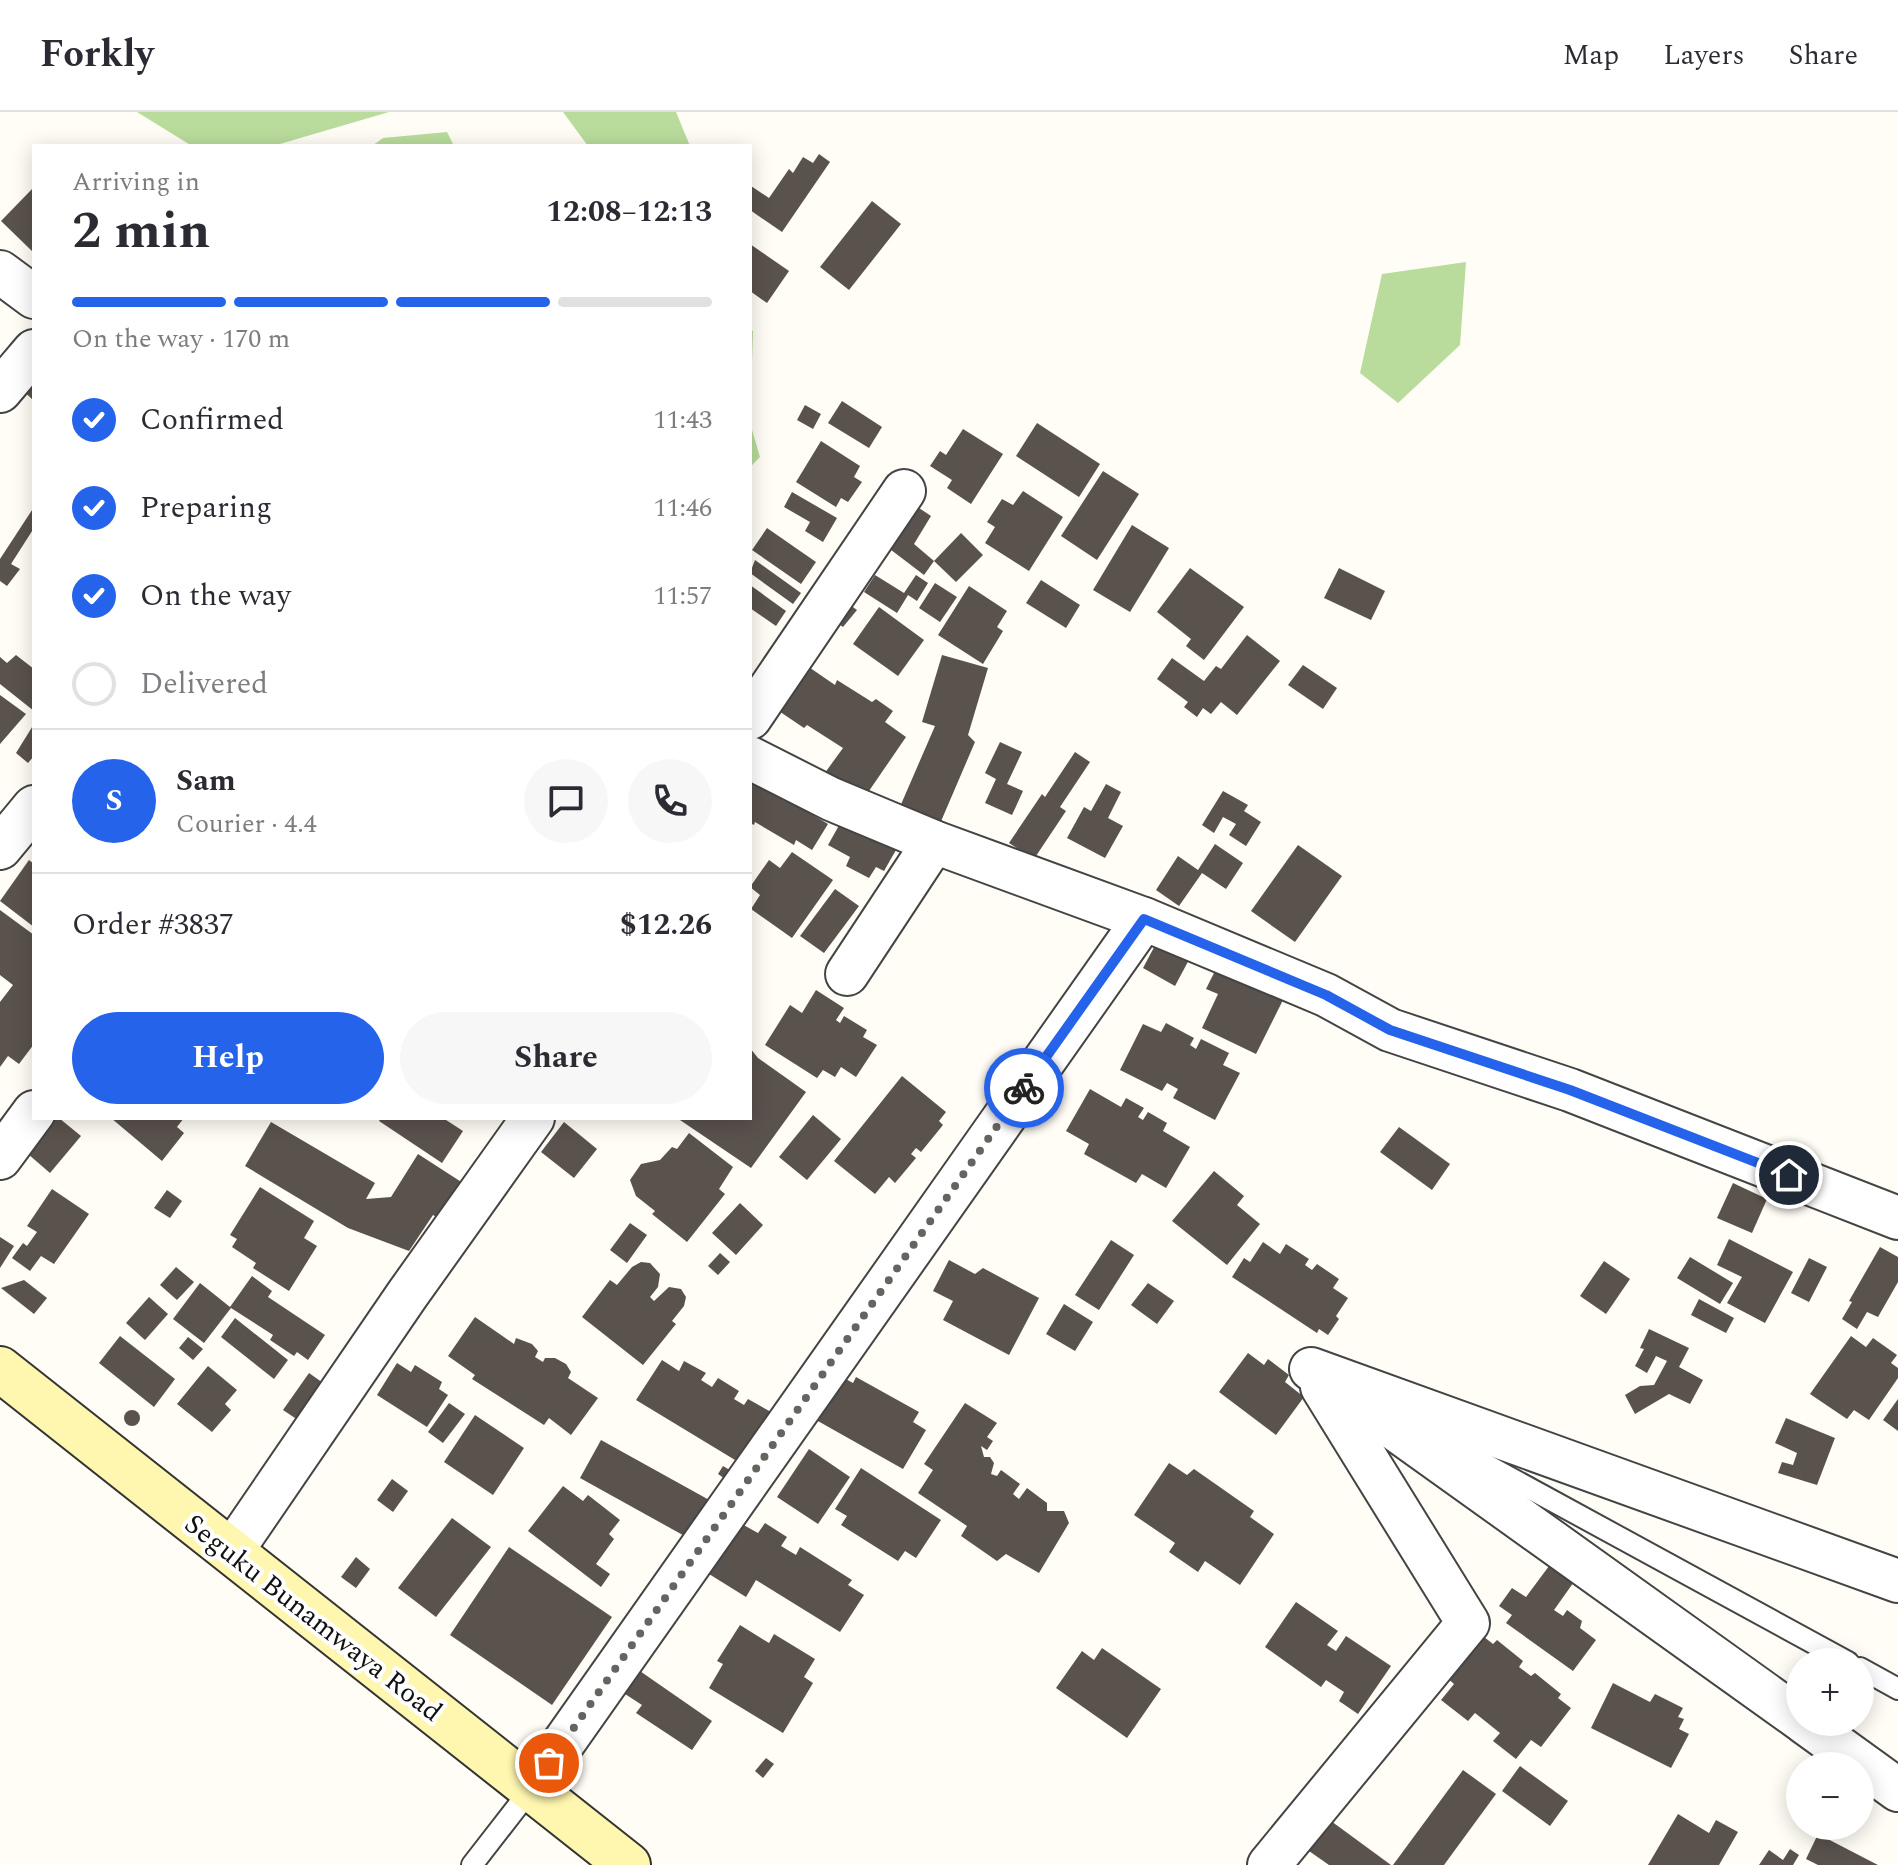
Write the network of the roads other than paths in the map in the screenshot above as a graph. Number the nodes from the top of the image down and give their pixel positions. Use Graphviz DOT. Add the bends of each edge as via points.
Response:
graph roads {
  1 [pos="0,272"];
  2 [pos="32,296"];
  3 [pos="32,353"];
  4 [pos="0,391"];
  5 [pos="904,491"];
  6 [pos="752,715"];
  7 [pos="752,759"];
  8 [pos="32,809"];
  9 [pos="934,842"];
  10 [pos="0,848"];
  11 [pos="1144,919"];
  12 [pos="847,974"];
  13 [pos="32,1115"];
  14 [pos="532,1120"];
  15 [pos="0,1158"];
  16 [pos="1898,1218"];
  17 [pos="1311,1369"];
  18 [pos="3,1378"];
  19 [pos="232,1551"];
  20 [pos="1898,1581"];
  21 [pos="1822,1648"];
  22 [pos="1874,1676"];
  23 [pos="1898,1689"];
  24 [pos="1786,1710"];
  25 [pos="1823,1736"];
  26 [pos="531,1789"];
  27 [pos="1898,1790"];
  28 [pos="472,1865"];
  29 [pos="628,1865"];
  30 [pos="1269,1865"];
  1 -- 2 [label="street"];
  3 -- 4 [label="street"];
  5 -- 6 [label="street"];
  7 -- 9 [label="street"];
  8 -- 10 [label="street"];
  9 -- 11 [label="street"];
  9 -- 12 [label="street"];
  11 -- 16 [label="street" via="1326,995 1390,1030 1570,1090"];
  11 -- 26 [label="street"];
  13 -- 15 [label="street"];
  14 -- 19 [label="street"];
  17 -- 20 [label="street"];
  17 -- 21 [label="lane"];
  17 -- 24 [label="street"];
  17 -- 30 [label="street" via="1468,1623"];
  18 -- 19 [label="main road, Seguku Bunamwaya Road"];
  19 -- 26 [label="main road, Seguku Bunamwaya Road"];
  22 -- 23 [label="lane"];
  25 -- 27 [label="street"];
  26 -- 28 [label="lane"];
  26 -- 29 [label="main road, Seguku Bunamwaya Road"];
}
